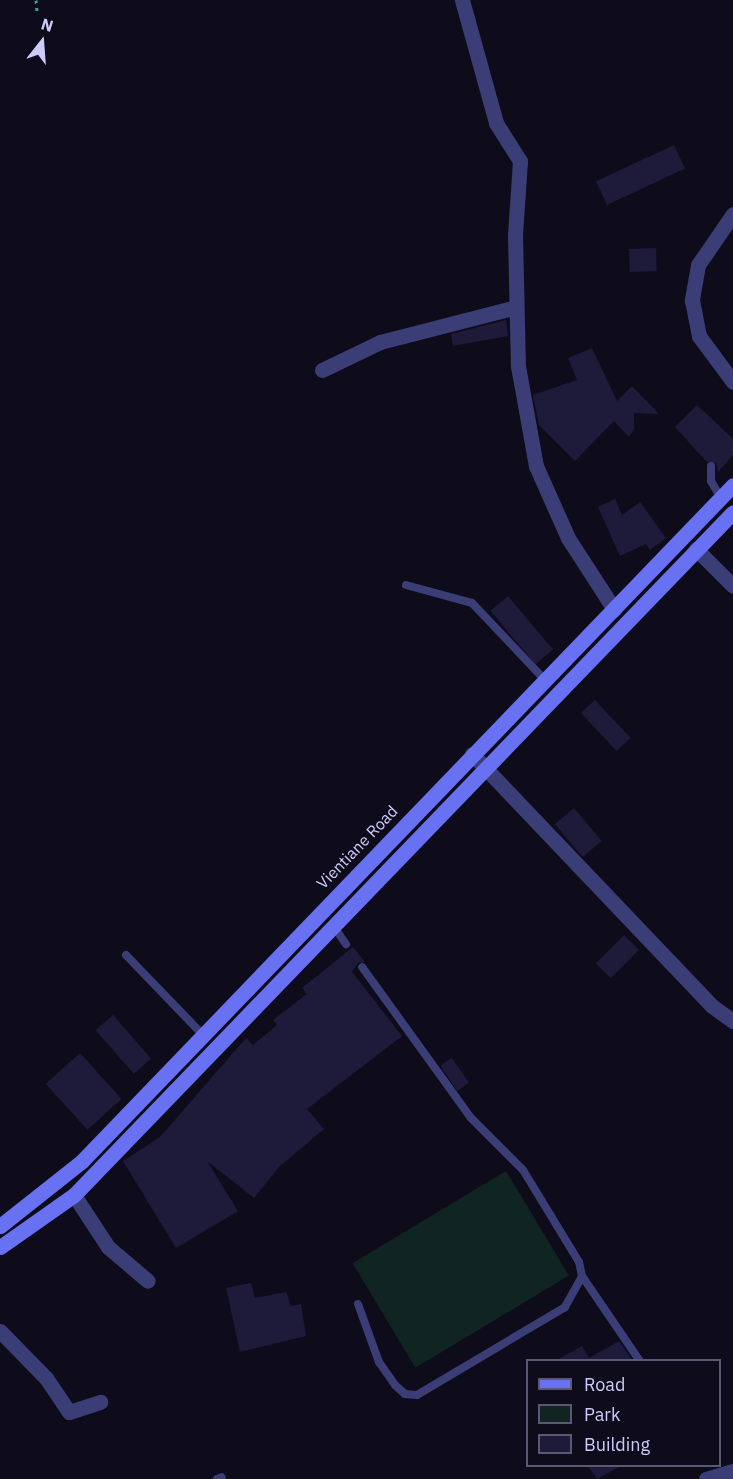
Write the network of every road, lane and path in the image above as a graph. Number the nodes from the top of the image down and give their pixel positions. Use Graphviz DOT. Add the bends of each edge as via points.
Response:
graph roads {
  1 [pos="36,0"];
  2 [pos="462,0"];
  3 [pos="37,11"];
  4 [pos="733,214"];
  5 [pos="516,307"];
  6 [pos="322,370"];
  7 [pos="733,382"];
  8 [pos="711,466"];
  9 [pos="733,485"];
  10 [pos="721,498"];
  11 [pos="733,512"];
  12 [pos="696,549"];
  13 [pos="406,585"];
  14 [pos="733,586"];
  15 [pos="614,609"];
  16 [pos="545,680"];
  17 [pos="472,754"];
  18 [pos="487,768"];
  19 [pos="334,927"];
  20 [pos="346,944"];
  21 [pos="126,955"];
  22 [pos="363,967"];
  23 [pos="733,1021"];
  24 [pos="204,1035"];
  25 [pos="74,1195"];
  26 [pos="0,1226"];
  27 [pos="0,1247"];
  28 [pos="582,1276"];
  29 [pos="148,1281"];
  30 [pos="358,1304"];
  31 [pos="0,1331"];
  32 [pos="638,1359"];
  33 [pos="100,1402"];
  34 [pos="733,1471"];
  35 [pos="706,1479"];
  1 -- 3 [label="path"];
  2 -- 5 [label="street" via="496,123 520,160"];
  4 -- 7 [label="street" via="698,265 692,300 699,336"];
  5 -- 6 [label="street" via="380,342"];
  5 -- 15 [label="street" via="518,366 536,466 568,538"];
  8 -- 10 [label="lane" via="711,481"];
  9 -- 10 [label="main road, Vientiane Road"];
  10 -- 15 [label="main road, Vientiane Road"];
  11 -- 12 [label="main road"];
  12 -- 14 [label="street"];
  12 -- 18 [label="main road"];
  13 -- 16 [label="lane" via="471,603"];
  15 -- 16 [label="main road, Vientiane Road"];
  16 -- 17 [label="main road, Vientiane Road"];
  17 -- 18 [label="street"];
  17 -- 24 [label="main road, Vientiane Road"];
  18 -- 19 [label="main road"];
  18 -- 23 [label="street" via="712,1006"];
  19 -- 20 [label="lane"];
  19 -- 25 [label="main road"];
  21 -- 24 [label="lane"];
  22 -- 28 [label="lane" via="471,1118 522,1170 579,1262"];
  24 -- 26 [label="main road, Vientiane Road" via="82,1161"];
  25 -- 27 [label="main road"];
  25 -- 29 [label="street" via="108,1247"];
  28 -- 30 [label="lane" via="565,1307 417,1395 405,1394 379,1362"];
  28 -- 32 [label="lane"];
  31 -- 33 [label="street" via="46,1378 69,1412"];
  34 -- 35 [label="street"];
}
